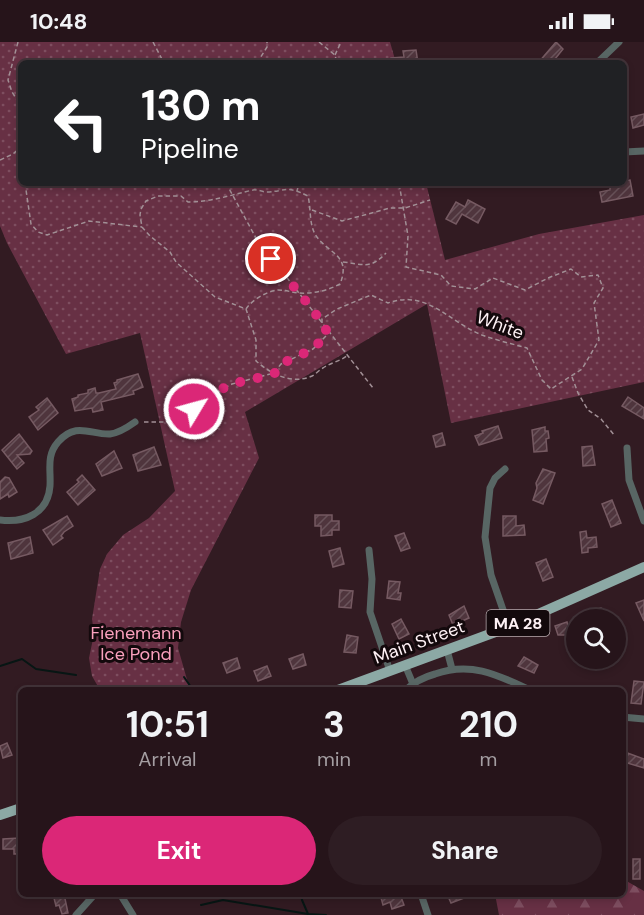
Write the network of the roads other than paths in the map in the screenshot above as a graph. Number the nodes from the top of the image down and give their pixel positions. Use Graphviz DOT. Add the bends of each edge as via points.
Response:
graph roads {
  1 [pos="619,42"];
  2 [pos="600,60"];
  3 [pos="644,152"];
  4 [pos="627,153"];
  5 [pos="135,422"];
  6 [pos="627,448"];
  7 [pos="505,469"];
  8 [pos="0,520"];
  9 [pos="644,521"];
  10 [pos="369,550"];
  11 [pos="644,567"];
  12 [pos="509,627"];
  13 [pos="447,650"];
  14 [pos="405,665"];
  15 [pos="452,669"];
  16 [pos="390,671"];
  17 [pos="412,684"];
  18 [pos="346,687"];
  19 [pos="409,687"];
  20 [pos="523,687"];
  21 [pos="626,717"];
  22 [pos="644,719"];
  23 [pos="18,809"];
  24 [pos="0,815"];
  25 [pos="92,897"];
  26 [pos="122,897"];
  27 [pos="422,897"];
  28 [pos="76,915"];
  29 [pos="133,915"];
  30 [pos="428,915"];
  1 -- 2 [label="street"];
  3 -- 4 [label="street"];
  5 -- 8 [label="street" via="112,433 82,430 63,437 50,456 50,489 41,508 22,520"];
  6 -- 9 [label="street" via="629,480"];
  7 -- 12 [label="street" via="490,488 485,537 491,574"];
  10 -- 16 [label="street" via="370,612"];
  11 -- 12 [label="main road, Main Street / MA 28"];
  12 -- 13 [label="main road, Main Street / MA 28"];
  13 -- 14 [label="main road, Main Street / MA 28"];
  13 -- 15 [label="street"];
  14 -- 16 [label="main road, Main Street / MA 28"];
  14 -- 17 [label="street"];
  15 -- 17 [label="street"];
  15 -- 20 [label="street" via="484,670"];
  16 -- 18 [label="main road, Main Street / MA 28"];
  17 -- 19 [label="street"];
  21 -- 22 [label="street"];
  23 -- 24 [label="main road"];
  25 -- 28 [label="street"];
  26 -- 29 [label="street"];
  27 -- 30 [label="street"];
}
